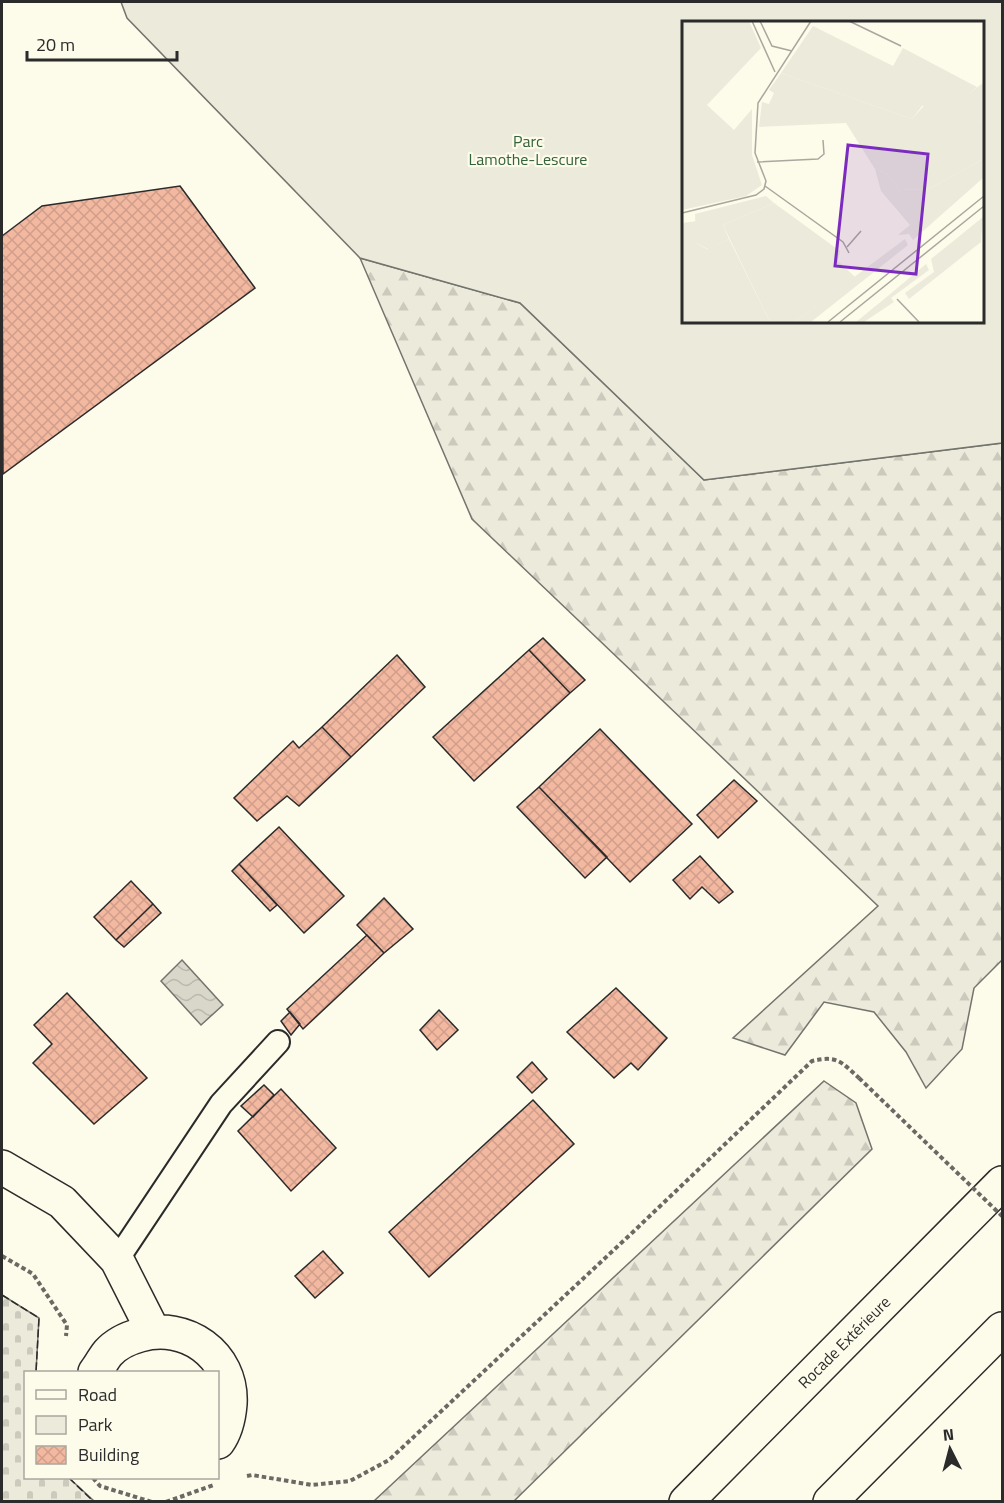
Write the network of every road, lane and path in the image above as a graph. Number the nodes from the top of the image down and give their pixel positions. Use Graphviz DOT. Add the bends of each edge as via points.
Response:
graph roads {
  1 [pos="278,1042"];
  2 [pos="2,1167"];
  3 [pos="1002,1183"];
  4 [pos="1002,1216"];
  5 [pos="2,1256"];
  6 [pos="117,1260"];
  7 [pos="1002,1329"];
  8 [pos="153,1331"];
  9 [pos="66,1344"];
  10 [pos="96,1371"];
  11 [pos="219,1440"];
  12 [pos="243,1477"];
  13 [pos="94,1479"];
  14 [pos="216,1484"];
  15 [pos="152,1502"];
  16 [pos="166,1502"];
  17 [pos="686,1502"];
  18 [pos="830,1502"];
  1 -- 6 [label="lane" via="221,1104"];
  2 -- 6 [label="main road" via="62,1202"];
  3 -- 17 [label="main road, Rocade Extérieure"];
  4 -- 12 [label="path, bridge" via="841,1062 827,1057 812,1061 389,1460 350,1481 312,1485 252,1475"];
  5 -- 9 [label="path" via="33,1274 67,1324"];
  6 -- 8 [label="main road"];
  7 -- 18 [label="main road"];
  8 -- 10 [label="main road" via="129,1338 109,1352"];
  8 -- 11 [label="main road" via="175,1332 196,1340 213,1354 225,1372 231,1394 230,1416"];
  13 -- 15 [label="path" via="99,1486"];
  14 -- 16 [label="path"];
}
